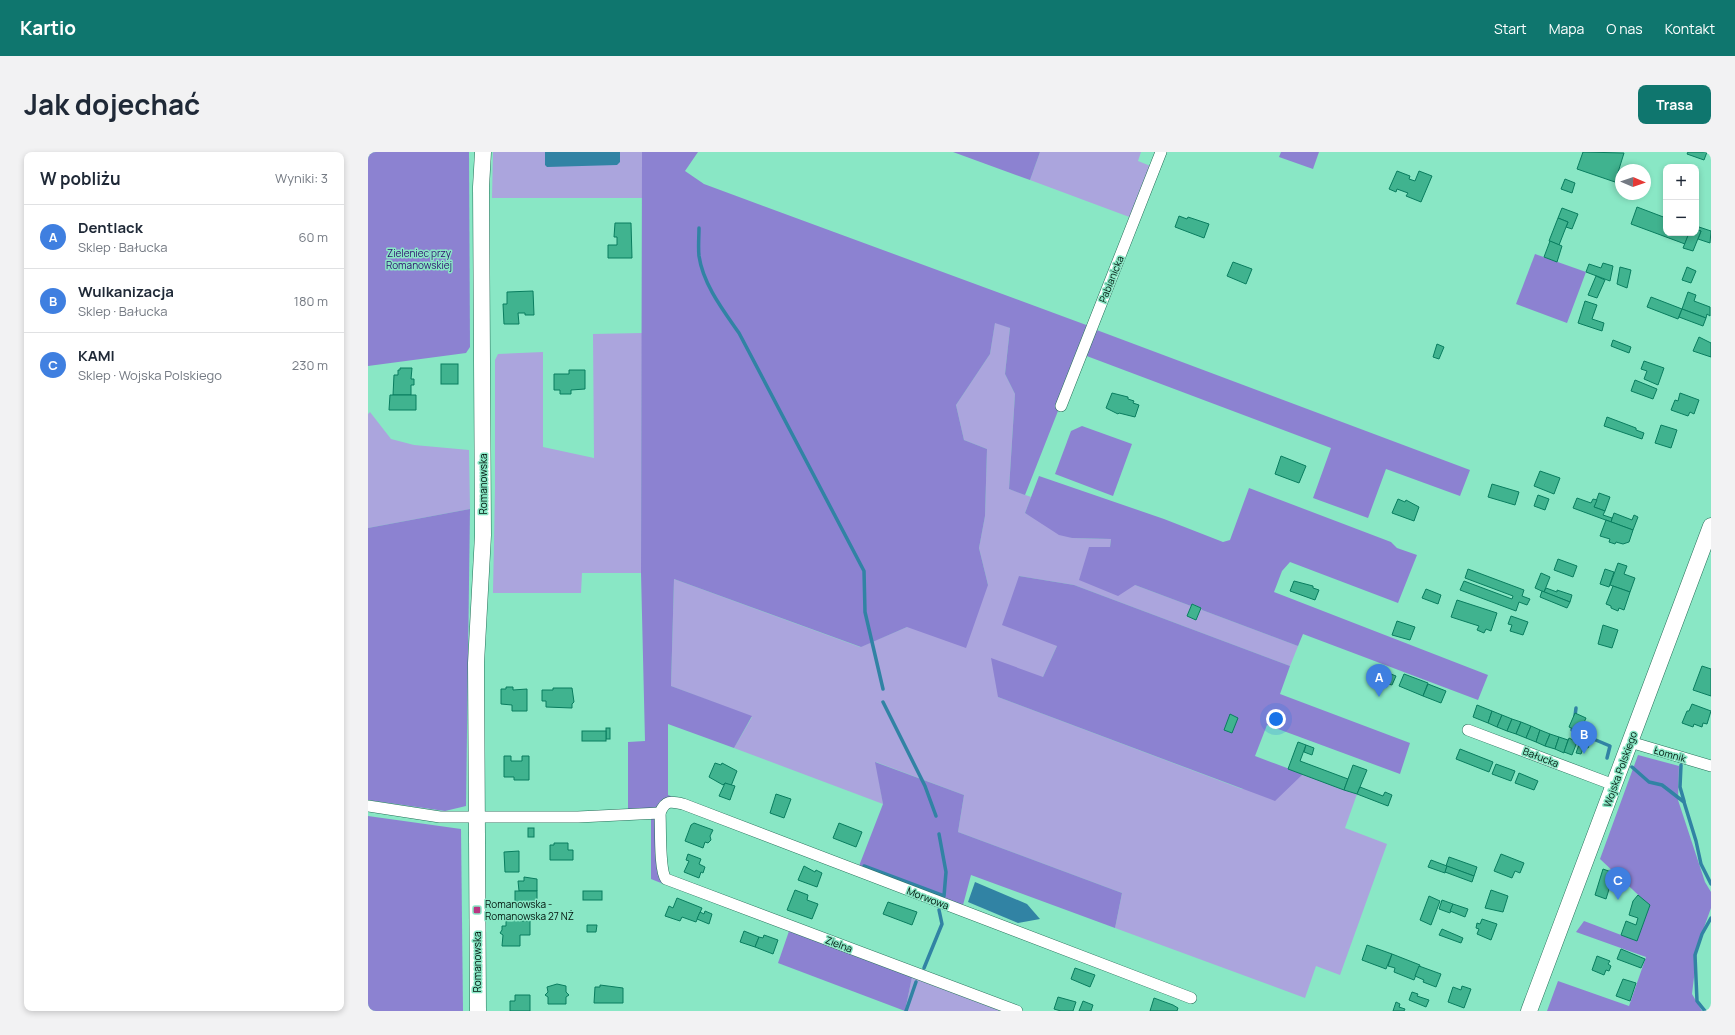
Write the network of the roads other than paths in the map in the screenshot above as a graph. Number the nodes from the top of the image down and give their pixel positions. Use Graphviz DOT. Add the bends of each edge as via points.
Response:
graph roads {
  1 [pos="482,152"];
  2 [pos="1161,152"];
  3 [pos="1061,406"];
  4 [pos="1711,526"];
  5 [pos="1468,730"];
  6 [pos="1630,742"];
  7 [pos="1711,766"];
  8 [pos="1614,785"];
  9 [pos="368,806"];
  10 [pos="663,808"];
  11 [pos="477,816"];
  12 [pos="1191,998"];
  13 [pos="478,1011"];
  14 [pos="1017,1011"];
  15 [pos="1529,1011"];
  1 -- 11 [label="street, Romanowska" via="483,535 476,663"];
  2 -- 3 [label="street, Pabianicka"];
  4 -- 6 [label="street, Wojska Polskiego"];
  5 -- 8 [label="street, Bałucka"];
  6 -- 7 [label="street, Łomnik"];
  6 -- 8 [label="street, Wojska Polskiego"];
  8 -- 15 [label="street, Wojska Polskiego"];
  9 -- 11 [label="street" via="440,816"];
  10 -- 11 [label="street, Morwowa" via="578,817"];
  10 -- 12 [label="street, Morwowa" via="673,801 683,804"];
  10 -- 14 [label="street, Zielna" via="663,875 666,879"];
  11 -- 13 [label="street, Romanowska"];
}
